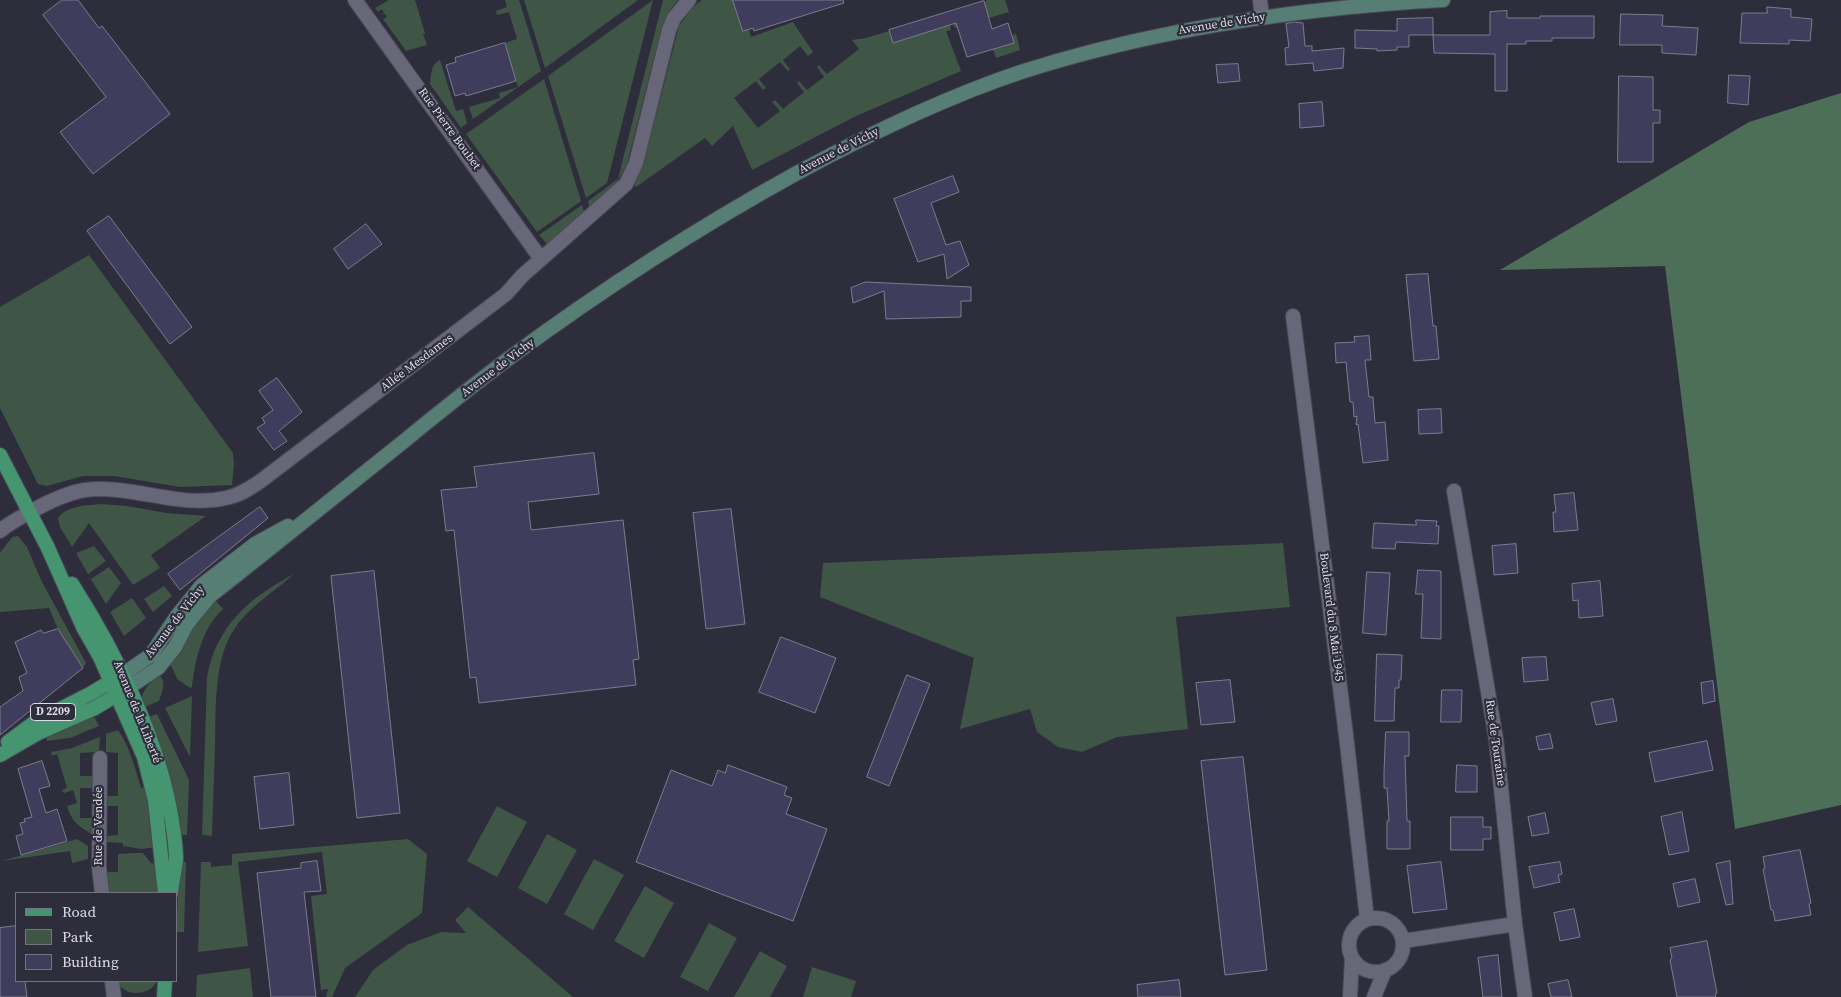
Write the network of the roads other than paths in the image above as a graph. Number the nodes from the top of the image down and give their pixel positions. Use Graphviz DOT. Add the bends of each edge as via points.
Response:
graph roads {
  1 [pos="356,0"];
  2 [pos="689,0"];
  3 [pos="1260,0"];
  4 [pos="1443,0"];
  5 [pos="1262,17"];
  6 [pos="541,259"];
  7 [pos="1293,316"];
  8 [pos="0,455"];
  9 [pos="1454,491"];
  10 [pos="323,506"];
  11 [pos="30,512"];
  12 [pos="0,532"];
  13 [pos="117,678"];
  14 [pos="123,691"];
  15 [pos="0,750"];
  16 [pos="0,755"];
  17 [pos="100,758"];
  18 [pos="102,892"];
  19 [pos="165,892"];
  20 [pos="170,892"];
  21 [pos="1367,919"];
  22 [pos="1515,924"];
  23 [pos="1403,941"];
  24 [pos="1352,958"];
  25 [pos="1385,970"];
  26 [pos="112,982"];
  27 [pos="165,982"];
  28 [pos="114,997"];
  29 [pos="164,997"];
  30 [pos="1350,997"];
  31 [pos="1374,997"];
  32 [pos="1525,997"];
  1 -- 6 [label="street, Rue Pierre Boubet"];
  2 -- 6 [label="street, Allée Mesdames" via="669,30 636,163 629,179 619,192"];
  3 -- 5 [label="street"];
  4 -- 5 [label="main road, Avenue de Vichy / D 2209" via="1328,8"];
  5 -- 10 [label="main road, Avenue de Vichy / D 2209" via="1099,49 1019,73 936,104 851,144 749,200 619,280 507,360"];
  6 -- 11 [label="street, Allée Mesdames" via="506,294 240,494 206,500 173,499 120,490 86,490"];
  7 -- 21 [label="street, Boulevard du 8 Mai 1945"];
  8 -- 11 [label="main road, Avenue de la Liberté"];
  9 -- 22 [label="street, Rue de Touraine" via="1496,740"];
  10 -- 13 [label="main road, Avenue de Vichy / D 2209" via="255,544 209,580 177,616 152,656"];
  10 -- 14 [label="main road, Avenue de Vichy / D 2209" via="210,596 158,668"];
  11 -- 12 [label="street, Allée Mesdames"];
  11 -- 13 [label="main road, Avenue de la Liberté" via="83,627"];
  13 -- 14 [label="main road, Avenue de la Liberté"];
  13 -- 15 [label="main road, Avenue de Vichy / D 2209" via="35,722"];
  14 -- 16 [label="main road, Avenue de Vichy / D 2209"];
  14 -- 19 [label="main road, Avenue de la Liberté" via="155,800"];
  14 -- 20 [label="main road, Avenue de la Liberté" via="155,753 168,798 176,858"];
  17 -- 18 [label="street, Rue de Vendée" via="99,867"];
  21 -- 23 [label="street" via="1384,919 1391,923"];
  21 -- 24 [label="street" via="1353,931 1349,949"];
  22 -- 23 [label="street"];
  22 -- 32 [label="street, Rue de Touraine"];
  23 -- 25 [label="street" via="1399,959"];
  24 -- 25 [label="street" via="1370,971"];
  24 -- 30 [label="street"];
  25 -- 31 [label="street"];
  26 -- 28 [label="street"];
  27 -- 29 [label="main road"];
}
